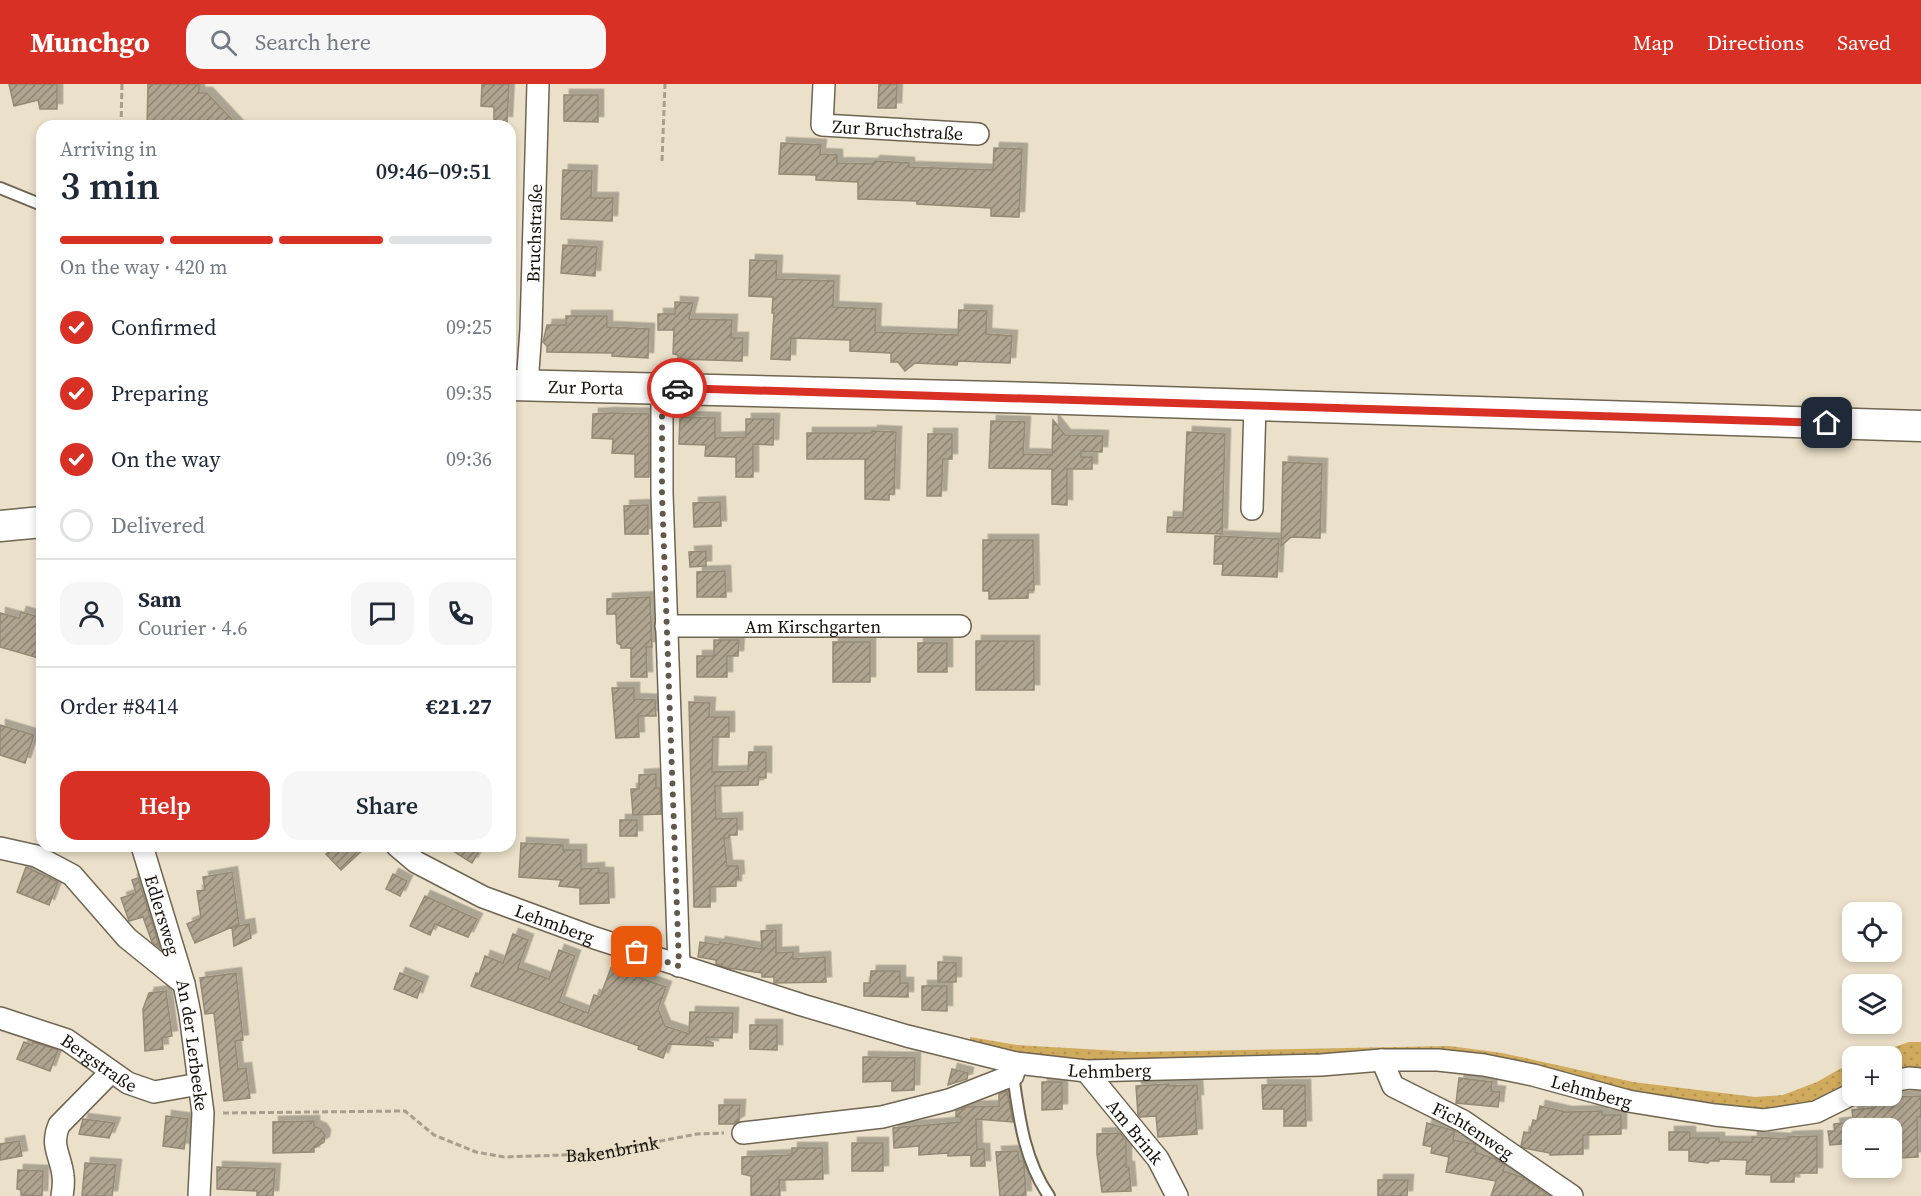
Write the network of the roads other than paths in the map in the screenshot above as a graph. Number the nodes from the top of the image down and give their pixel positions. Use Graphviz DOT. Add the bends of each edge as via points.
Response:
graph roads {
  1 [pos="538,84"];
  2 [pos="824,84"];
  3 [pos="978,134"];
  4 [pos="0,188"];
  5 [pos="36,203"];
  6 [pos="518,385"];
  7 [pos="662,388"];
  8 [pos="1255,405"];
  9 [pos="1921,426"];
  10 [pos="1252,509"];
  11 [pos="36,523"];
  12 [pos="0,526"];
  13 [pos="960,626"];
  14 [pos="666,627"];
  15 [pos="0,848"];
  16 [pos="144,852"];
  17 [pos="404,852"];
  18 [pos="679,966"];
  19 [pos="184,984"];
  20 [pos="0,1018"];
  21 [pos="1382,1060"];
  22 [pos="1014,1069"];
  23 [pos="1086,1071"];
  24 [pos="111,1072"];
  25 [pos="1902,1079"];
  26 [pos="1921,1079"];
  27 [pos="199,1084"];
  28 [pos="1842,1099"];
  29 [pos="743,1133"];
  30 [pos="62,1196"];
  31 [pos="199,1196"];
  32 [pos="1049,1196"];
  33 [pos="1177,1196"];
  34 [pos="1572,1196"];
  1 -- 6 [label="street, Bruchstraße" via="531,330"];
  2 -- 3 [label="street, Zur Bruchstraße" via="822,125"];
  4 -- 5 [label="lane"];
  6 -- 7 [label="main road, Zur Porta"];
  7 -- 8 [label="main road, Zur Porta"];
  7 -- 14 [label="street"];
  8 -- 9 [label="main road, Zur Porta"];
  8 -- 10 [label="street"];
  11 -- 12 [label="main road"];
  13 -- 14 [label="street, Am Kirschgarten"];
  14 -- 18 [label="street"];
  15 -- 19 [label="street, An der Lerbeeke" via="36,856 72,875 127,938"];
  16 -- 19 [label="street, Edlersweg"];
  17 -- 18 [label="street, Lehmberg" via="483,897"];
  18 -- 22 [label="street, Lehmberg"];
  19 -- 27 [label="street, An der Lerbeeke"];
  20 -- 24 [label="street, Bergstraße" via="67,1040"];
  21 -- 23 [label="street, Lehmberg"];
  21 -- 28 [label="street, Lehmberg" via="1484,1065 1628,1101 1764,1120 1816,1112"];
  21 -- 34 [label="street, Fichtenweg" via="1393,1086 1463,1121"];
  22 -- 23 [label="street, Lehmberg"];
  22 -- 29 [label="street" via="949,1100 882,1117"];
  22 -- 32 [label="lane" via="1029,1158"];
  23 -- 33 [label="street, Am Brink" via="1158,1159"];
  24 -- 27 [label="street, Bergstraße" via="154,1092"];
  24 -- 30 [label="street" via="59,1125 55,1135 54,1146 63,1176"];
  25 -- 26 [label="street"];
  27 -- 31 [label="street, An der Lerbeeke" via="203,1113"];
}
